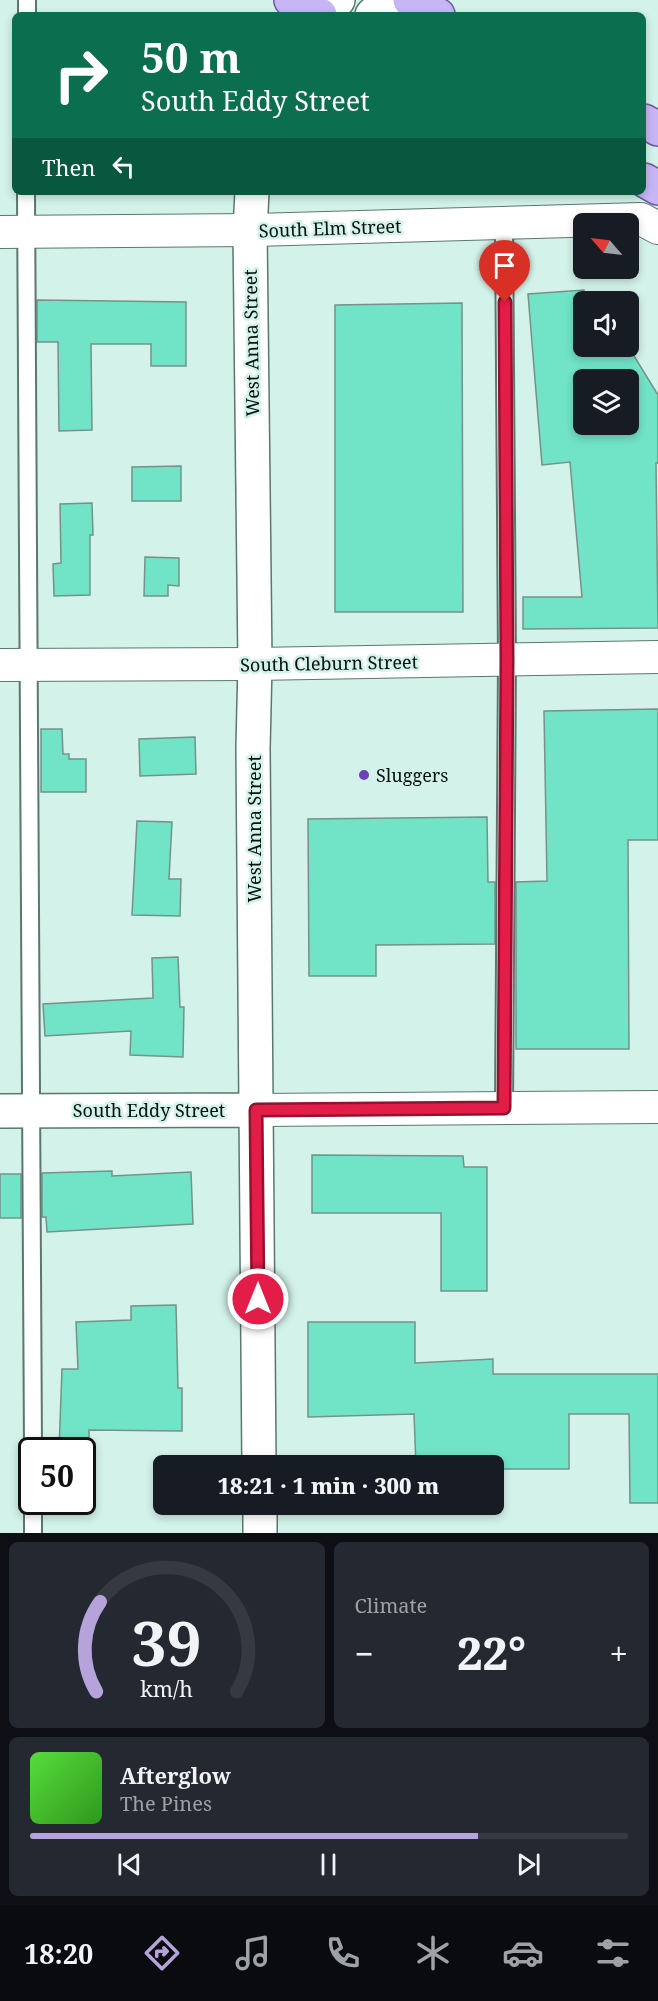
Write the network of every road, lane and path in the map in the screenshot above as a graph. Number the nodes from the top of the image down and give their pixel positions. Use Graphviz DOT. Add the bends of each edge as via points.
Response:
graph roads {
  1 [pos="291,0"];
  2 [pos="338,0"];
  3 [pos="388,0"];
  4 [pos="410,0"];
  5 [pos="315,12"];
  6 [pos="324,12"];
  7 [pos="375,12"];
  8 [pos="432,12"];
  9 [pos="25,195"];
  10 [pos="252,195"];
  11 [pos="504,223"];
  12 [pos="658,228"];
  13 [pos="250,230"];
  14 [pos="13,232"];
  15 [pos="658,657"];
  16 [pos="507,660"];
  17 [pos="255,664"];
  18 [pos="14,665"];
  19 [pos="658,1107"];
  20 [pos="504,1108"];
  21 [pos="256,1110"];
  22 [pos="15,1111"];
  23 [pos="32,1437"];
  24 [pos="259,1455"];
  25 [pos="33,1515"];
  26 [pos="260,1515"];
  27 [pos="33,1533"];
  28 [pos="260,1533"];
  1 -- 5 [label="main road"];
  2 -- 6 [label="main road"];
  3 -- 7 [label="main road"];
  4 -- 8 [label="main road"];
  9 -- 14 [label="lane"];
  10 -- 13 [label="main road, West Anna Street"];
  11 -- 12 [label="street, South Elm Street" via="641,219"];
  11 -- 13 [label="street, South Elm Street"];
  11 -- 16 [label="lane"];
  13 -- 14 [label="street, South Elm Street"];
  13 -- 17 [label="main road, West Anna Street"];
  14 -- 18 [label="lane"];
  15 -- 16 [label="street, South Cleburn Street"];
  16 -- 17 [label="street, South Cleburn Street"];
  16 -- 20 [label="lane"];
  17 -- 18 [label="street, South Cleburn Street"];
  17 -- 21 [label="main road, West Anna Street"];
  18 -- 22 [label="lane"];
  19 -- 20 [label="street, South Eddy Street"];
  20 -- 21 [label="street, South Eddy Street"];
  21 -- 22 [label="main road, South Eddy Street"];
  21 -- 24 [label="main road, West Anna Street"];
  22 -- 23 [label="lane"];
  25 -- 27 [label="lane"];
  26 -- 28 [label="main road"];
}
